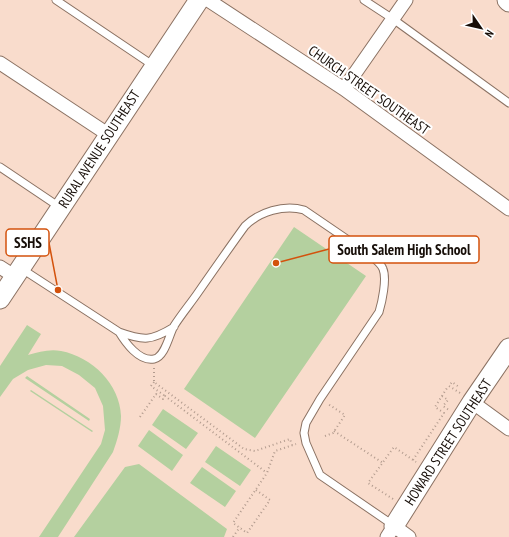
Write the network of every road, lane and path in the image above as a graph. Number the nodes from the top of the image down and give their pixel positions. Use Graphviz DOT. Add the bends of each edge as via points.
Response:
graph roads {
  1 [pos="56,0"];
  2 [pos="199,0"];
  3 [pos="208,0"];
  4 [pos="364,0"];
  5 [pos="406,0"];
  6 [pos="393,19"];
  7 [pos="0,63"];
  8 [pos="154,66"];
  9 [pos="344,89"];
  10 [pos="509,103"];
  11 [pos="109,135"];
  12 [pos="0,167"];
  13 [pos="61,208"];
  14 [pos="509,209"];
  15 [pos="12,270"];
  16 [pos="0,299"];
  17 [pos="174,326"];
  18 [pos="119,332"];
  19 [pos="509,348"];
  20 [pos="154,359"];
  21 [pos="154,382"];
  22 [pos="460,386"];
  23 [pos="447,388"];
  24 [pos="165,396"];
  25 [pos="442,396"];
  26 [pos="467,398"];
  27 [pos="320,399"];
  28 [pos="445,407"];
  29 [pos="140,417"];
  30 [pos="509,429"];
  31 [pos="334,431"];
  32 [pos="324,436"];
  33 [pos="413,460"];
  34 [pos="382,463"];
  35 [pos="418,463"];
  36 [pos="267,473"];
  37 [pos="256,490"];
  38 [pos="394,500"];
  39 [pos="240,527"];
  40 [pos="391,532"];
  41 [pos="233,537"];
  42 [pos="409,537"];
  1 -- 8 [label="lane"];
  2 -- 8 [label="street, RURAL AVENUE SOUTHEAST"];
  3 -- 9 [label="street, CHURCH STREET SOUTHEAST"];
  4 -- 6 [label="lane"];
  5 -- 6 [label="street"];
  6 -- 9 [label="street"];
  6 -- 10 [label="lane"];
  7 -- 11 [label="street"];
  8 -- 11 [label="street, RURAL AVENUE SOUTHEAST"];
  9 -- 14 [label="street, CHURCH STREET SOUTHEAST"];
  11 -- 13 [label="street, RURAL AVENUE SOUTHEAST"];
  12 -- 13 [label="lane"];
  13 -- 15 [label="street, RURAL AVENUE SOUTHEAST"];
  15 -- 16 [label="street, RURAL AVENUE SOUTHEAST"];
  15 -- 18 [label="lane"];
  17 -- 18 [label="lane" via="154,338 146,339"];
  17 -- 20 [label="lane" via="160,356"];
  17 -- 27 [label="lane" via="244,226 261,214 285,208 296,207 304,210 370,255 380,265 384,277 379,312"];
  18 -- 20 [label="lane" via="128,346 138,354"];
  19 -- 26 [label="street, HOWARD STREET SOUTHEAST"];
  20 -- 21 [label="path"];
  21 -- 24 [label="path" via="151,386"];
  21 -- 36 [label="path" via="244,449 256,451 290,439 292,445 275,451"];
  22 -- 26 [label="path" via="452,382 449,386"];
  23 -- 25 [label="path"];
  24 -- 29 [label="path" via="163,399 156,394"];
  24 -- 36 [label="path"];
  25 -- 28 [label="path" via="448,400 443,406"];
  25 -- 33 [label="path" via="435,407 444,413"];
  26 -- 30 [label="street"];
  26 -- 40 [label="street, HOWARD STREET SOUTHEAST"];
  27 -- 31 [label="path" via="345,415"];
  27 -- 40 [label="lane" via="306,423 304,433 320,475"];
  31 -- 32 [label="path"];
  31 -- 34 [label="path"];
  33 -- 34 [label="path" via="394,448"];
  33 -- 35 [label="path"];
  34 -- 38 [label="path" via="368,483"];
  36 -- 37 [label="path"];
  37 -- 39 [label="path" via="233,523"];
  37 -- 39 [label="path" via="270,500 247,533"];
  39 -- 41 [label="path"];
  40 -- 42 [label="street"];
}
